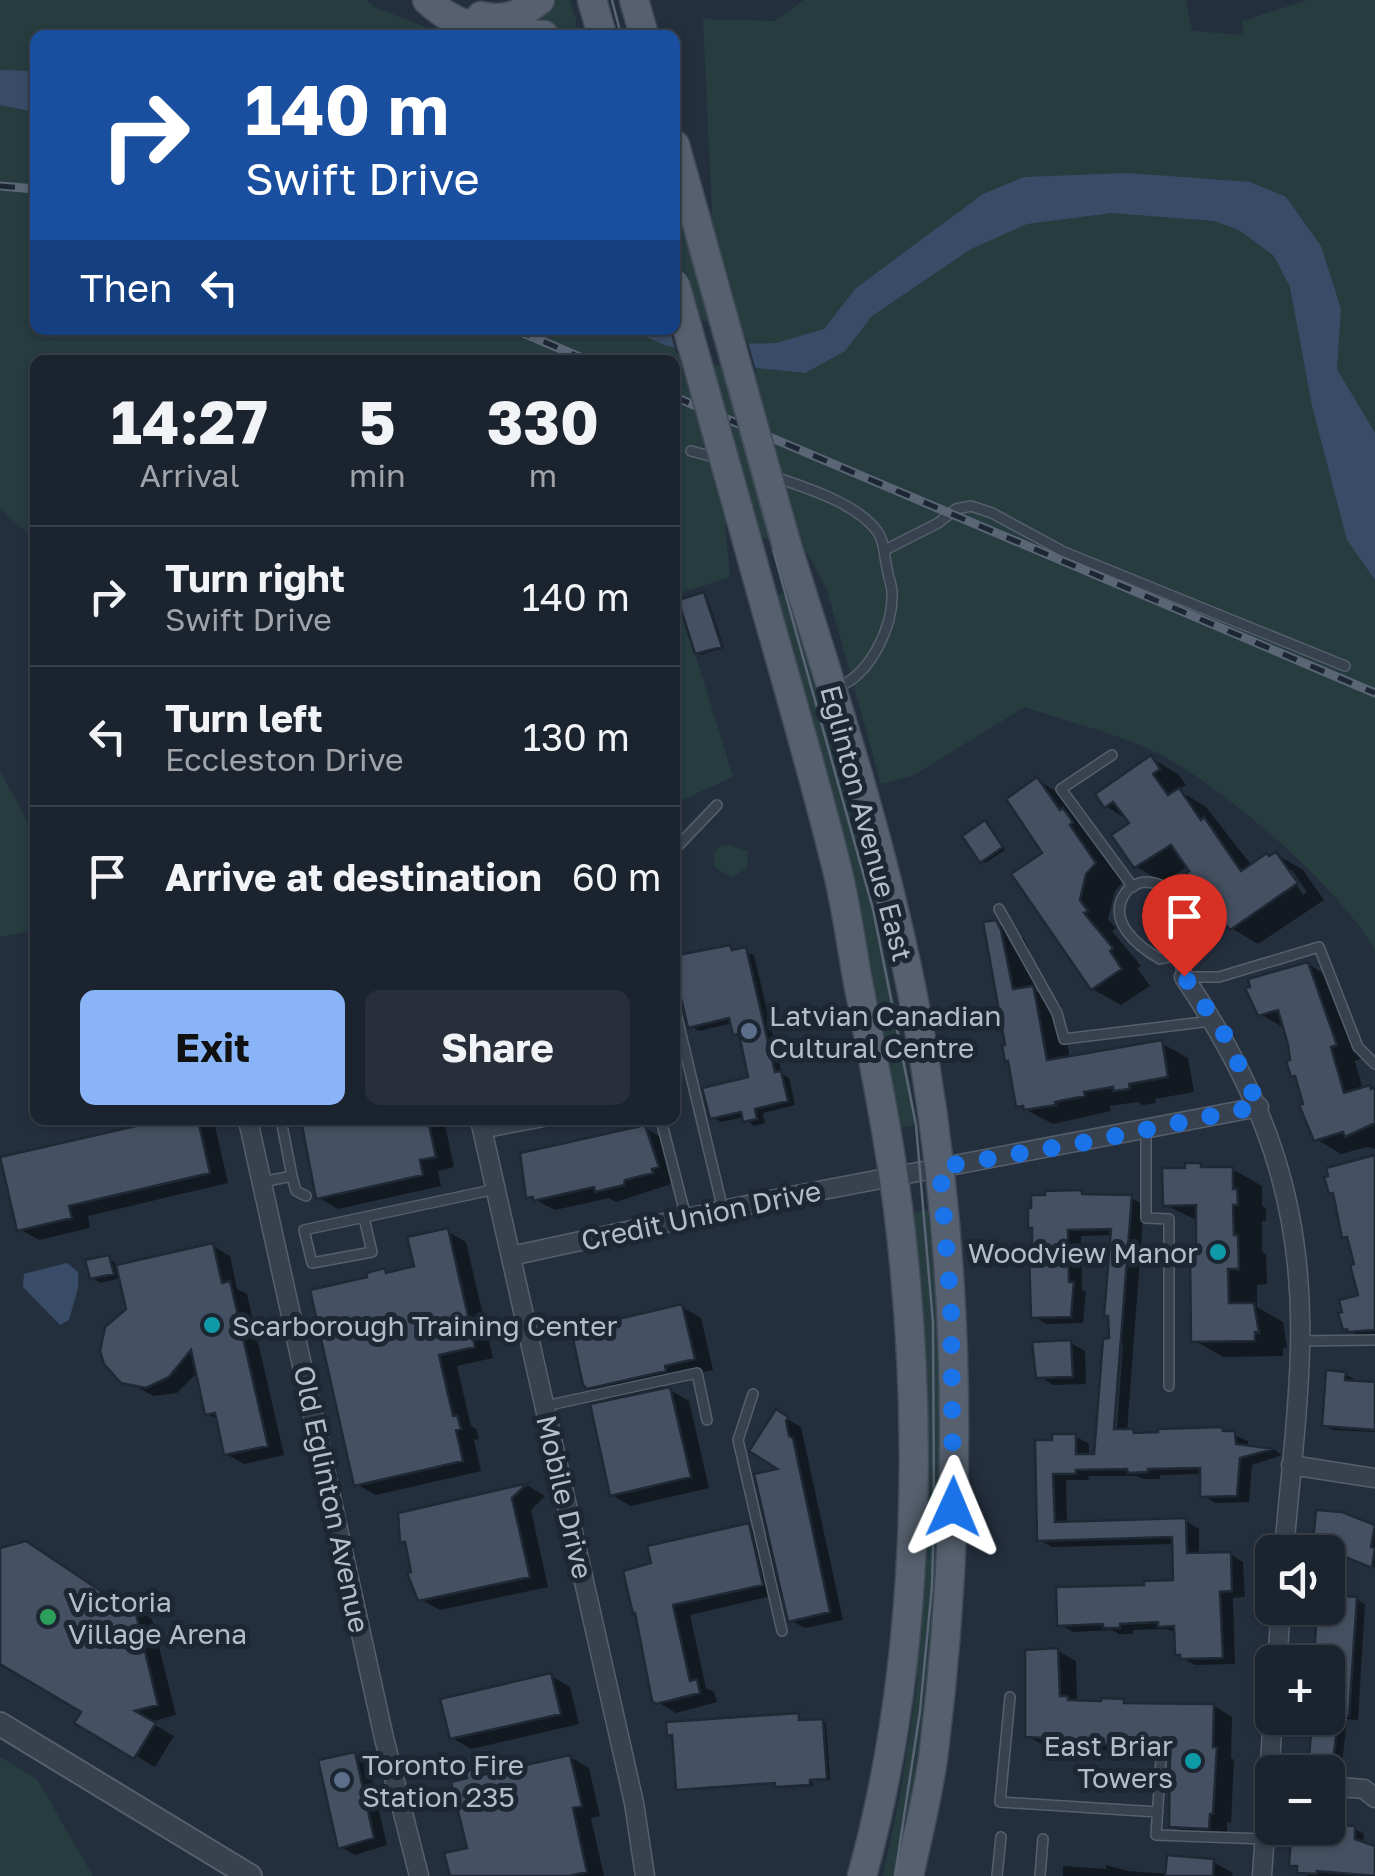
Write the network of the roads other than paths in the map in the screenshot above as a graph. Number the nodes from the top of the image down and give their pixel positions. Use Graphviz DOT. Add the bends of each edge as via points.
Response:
graph roads {
  1 [pos="427,0"];
  2 [pos="451,0"];
  3 [pos="540,0"];
  4 [pos="592,0"];
  5 [pos="484,30"];
  6 [pos="601,30"];
  7 [pos="680,162"];
  8 [pos="680,302"];
  9 [pos="692,451"];
  10 [pos="731,462"];
  11 [pos="747,468"];
  12 [pos="884,550"];
  13 [pos="1345,666"];
  14 [pos="832,689"];
  15 [pos="1112,755"];
  16 [pos="717,805"];
  17 [pos="680,844"];
  18 [pos="1133,887"];
  19 [pos="999,909"];
  20 [pos="1178,956"];
  21 [pos="1184,976"];
  22 [pos="1214,1021"];
  23 [pos="680,1030"];
  24 [pos="1375,1064"];
  25 [pos="1259,1106"];
  26 [pos="249,1125"];
  27 [pos="282,1125"];
  28 [pos="663,1125"];
  29 [pos="482,1127"];
  30 [pos="1146,1130"];
  31 [pos="940,1167"];
  32 [pos="292,1176"];
  33 [pos="893,1176"];
  34 [pos="262,1182"];
  35 [pos="496,1190"];
  36 [pos="306,1196"];
  37 [pos="723,1210"];
  38 [pos="686,1217"];
  39 [pos="364,1218"];
  40 [pos="511,1256"];
  41 [pos="1375,1340"];
  42 [pos="1300,1341"];
  43 [pos="1169,1386"];
  44 [pos="752,1394"];
  45 [pos="545,1406"];
  46 [pos="708,1420"];
  47 [pos="1290,1466"];
  48 [pos="1375,1478"];
  49 [pos="1285,1535"];
  50 [pos="782,1631"];
  51 [pos="1010,1697"];
  52 [pos="0,1724"];
  53 [pos="1162,1759"];
  54 [pos="1345,1787"];
  55 [pos="1375,1798"];
  56 [pos="1158,1812"];
  57 [pos="1001,1837"];
  58 [pos="1043,1839"];
  59 [pos="1255,1839"];
  60 [pos="1264,1845"];
  61 [pos="250,1876"];
  62 [pos="419,1876"];
  63 [pos="645,1876"];
  64 [pos="862,1876"];
  65 [pos="910,1876"];
  66 [pos="997,1876"];
  67 [pos="1040,1876"];
  68 [pos="1262,1876"];
  1 -- 5 [label="main road" via="450,18"];
  2 -- 3 [label="main road" via="492,19 524,12"];
  4 -- 6 [label="main road"];
  7 -- 14 [label="main road, Eglinton Avenue East, bridge"];
  8 -- 33 [label="main road, Eglinton Avenue East, bridge" via="838,874"];
  9 -- 10 [label="lane"];
  11 -- 12 [label="lane" via="858,514 878,532"];
  12 -- 13 [label="lane" via="970,506 1064,552"];
  12 -- 14 [label="lane" via="892,591 880,642 859,675"];
  14 -- 31 [label="main road, Eglinton Avenue East" via="907,969"];
  15 -- 18 [label="lane" via="1061,789"];
  16 -- 17 [label="lane"];
  18 -- 20 [label="lane" via="1148,882 1174,894 1184,931"];
  18 -- 20 [label="lane" via="1121,908 1130,938 1160,959"];
  19 -- 22 [label="lane" via="1057,1013 1064,1040"];
  20 -- 21 [label="lane"];
  21 -- 22 [label="street"];
  21 -- 24 [label="lane" via="1219,977 1318,947 1358,1047"];
  22 -- 25 [label="street"];
  23 -- 37 [label="lane"];
  25 -- 30 [label="street, Credit Union Drive"];
  25 -- 42 [label="street" via="1294,1235"];
  26 -- 34 [label="street, Old Eglinton Avenue"];
  27 -- 32 [label="lane"];
  28 -- 38 [label="lane"];
  29 -- 35 [label="street, Mobile Drive"];
  30 -- 31 [label="street, Credit Union Drive"];
  30 -- 43 [label="lane" via="1146,1218 1170,1218"];
  31 -- 33 [label="street, Credit Union Drive"];
  31 -- 65 [label="main road, Eglinton Avenue East" via="951,1307 952,1541 933,1754"];
  32 -- 34 [label="lane"];
  32 -- 36 [label="lane"];
  33 -- 37 [label="street, Credit Union Drive"];
  33 -- 64 [label="main road, Eglinton Avenue East" via="912,1388 908,1581 894,1740"];
  34 -- 62 [label="street, Old Eglinton Avenue"];
  35 -- 39 [label="lane"];
  35 -- 40 [label="street, Mobile Drive"];
  37 -- 38 [label="street, Credit Union Drive"];
  38 -- 40 [label="street, Credit Union Drive"];
  39 -- 39 [label="lane" via="304,1230 312,1263 372,1252"];
  40 -- 45 [label="street, Mobile Drive"];
  41 -- 42 [label="lane"];
  42 -- 47 [label="street"];
  44 -- 50 [label="lane" via="738,1440"];
  45 -- 46 [label="lane" via="696,1373"];
  45 -- 63 [label="street, Mobile Drive"];
  47 -- 48 [label="street"];
  47 -- 49 [label="street"];
  51 -- 56 [label="lane" via="1000,1802"];
  52 -- 61 [label="street"];
  53 -- 56 [label="lane"];
  54 -- 55 [label="street"];
  56 -- 59 [label="lane" via="1156,1835"];
  57 -- 66 [label="lane"];
  58 -- 67 [label="lane"];
  60 -- 68 [label="street"];
}
